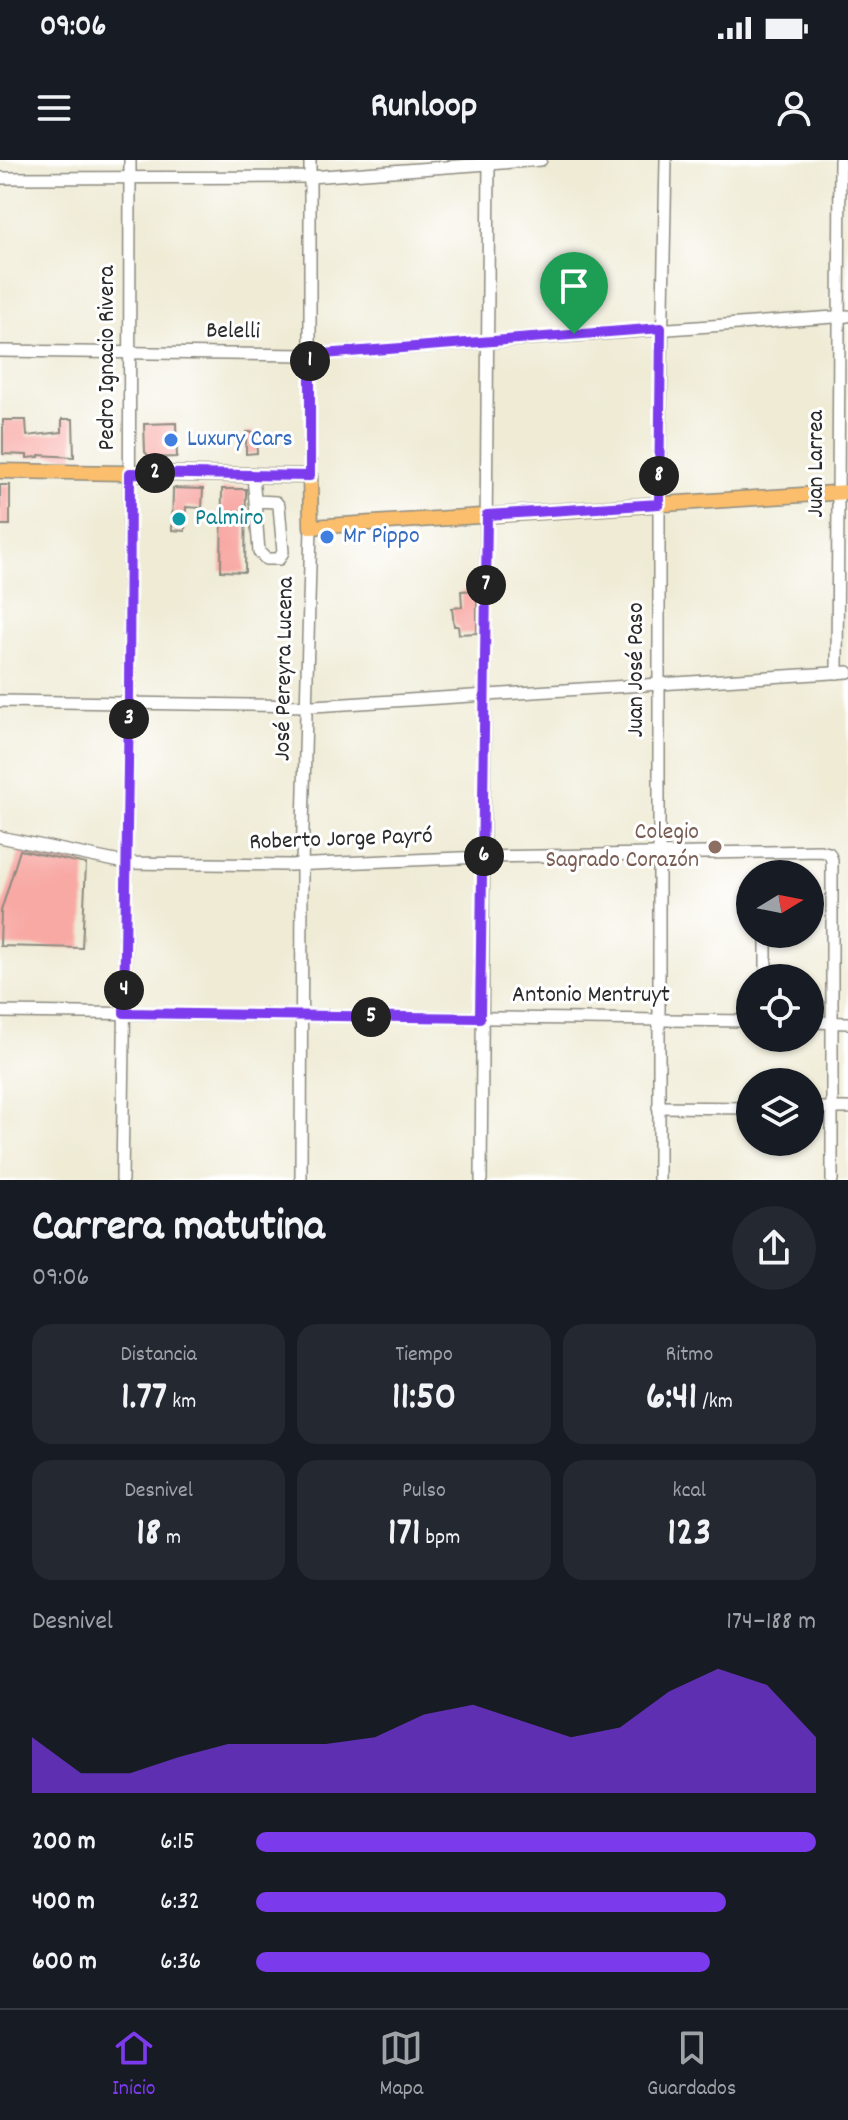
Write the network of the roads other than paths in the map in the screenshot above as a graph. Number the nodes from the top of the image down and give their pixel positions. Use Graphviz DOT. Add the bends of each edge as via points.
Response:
graph roads {
  1 [pos="130,160"];
  2 [pos="310,160"];
  3 [pos="541,160"];
  4 [pos="666,160"];
  5 [pos="840,160"];
  6 [pos="489,162"];
  7 [pos="310,177"];
  8 [pos="0,178"];
  9 [pos="130,179"];
  10 [pos="844,317"];
  11 [pos="661,328"];
  12 [pos="488,341"];
  13 [pos="0,351"];
  14 [pos="130,352"];
  15 [pos="310,355"];
  16 [pos="0,471"];
  17 [pos="130,473"];
  18 [pos="253,475"];
  19 [pos="310,476"];
  20 [pos="843,492"];
  21 [pos="256,501"];
  22 [pos="659,504"];
  23 [pos="487,515"];
  24 [pos="311,527"];
  25 [pos="842,672"];
  26 [pos="659,684"];
  27 [pos="485,695"];
  28 [pos="0,701"];
  29 [pos="129,703"];
  30 [pos="306,706"];
  31 [pos="0,837"];
  32 [pos="659,855"];
  33 [pos="484,857"];
  34 [pos="125,863"];
  35 [pos="302,865"];
  36 [pos="0,1012"];
  37 [pos="124,1013"];
  38 [pos="302,1017"];
  39 [pos="480,1018"];
  40 [pos="658,1018"];
  41 [pos="736,1021"];
  42 [pos="824,1023"];
  43 [pos="832,1023"];
  44 [pos="848,1023"];
  45 [pos="658,1107"];
  46 [pos="736,1108"];
  47 [pos="824,1108"];
  48 [pos="832,1108"];
  49 [pos="848,1108"];
  50 [pos="122,1180"];
  51 [pos="301,1180"];
  52 [pos="481,1180"];
  53 [pos="659,1180"];
  54 [pos="832,1180"];
  1 -- 9 [label="street, Pedro Ignacio Rivera"];
  2 -- 7 [label="street, José Pereyra Lucena"];
  3 -- 6 [label="street"];
  4 -- 11 [label="street, Juan José Paso"];
  5 -- 10 [label="street, Juan Larrea"];
  6 -- 7 [label="street"];
  6 -- 12 [label="street"];
  7 -- 9 [label="street"];
  7 -- 15 [label="street, José Pereyra Lucena"];
  8 -- 9 [label="street"];
  9 -- 14 [label="street, Pedro Ignacio Rivera"];
  10 -- 11 [label="street, Belelli"];
  10 -- 20 [label="street, Juan Larrea"];
  11 -- 12 [label="street, Belelli"];
  11 -- 22 [label="street, Juan José Paso"];
  12 -- 15 [label="street, Belelli"];
  12 -- 23 [label="street"];
  13 -- 14 [label="street, Belelli"];
  14 -- 15 [label="street, Belelli"];
  14 -- 17 [label="street, Pedro Ignacio Rivera"];
  15 -- 19 [label="street, José Pereyra Lucena"];
  16 -- 17 [label="main road"];
  17 -- 18 [label="main road"];
  17 -- 29 [label="street, Pedro Ignacio Rivera"];
  18 -- 19 [label="main road"];
  18 -- 21 [label="street"];
  19 -- 24 [label="main road, José Pereyra Lucena"];
  20 -- 22 [label="main road"];
  20 -- 25 [label="street, Juan Larrea"];
  21 -- 21 [label="street" via="259,552 266,559 279,559 279,506"];
  22 -- 23 [label="main road"];
  22 -- 26 [label="street, Juan José Paso"];
  23 -- 24 [label="main road"];
  23 -- 27 [label="street"];
  24 -- 30 [label="street, José Pereyra Lucena"];
  25 -- 26 [label="street"];
  26 -- 27 [label="street"];
  26 -- 32 [label="street, Juan José Paso"];
  27 -- 30 [label="street"];
  27 -- 33 [label="street"];
  28 -- 29 [label="street"];
  29 -- 30 [label="street"];
  29 -- 34 [label="street, Pedro Ignacio Rivera"];
  30 -- 35 [label="street, José Pereyra Lucena"];
  31 -- 34 [label="street, Roberto Jorge Payró"];
  32 -- 33 [label="street, Roberto Jorge Payró"];
  32 -- 40 [label="street, Juan José Paso"];
  32 -- 43 [label="street, Roberto Jorge Payró" via="829,853"];
  33 -- 35 [label="street, Roberto Jorge Payró"];
  33 -- 39 [label="street"];
  34 -- 35 [label="street, Roberto Jorge Payró"];
  34 -- 37 [label="street, Pedro Ignacio Rivera"];
  35 -- 38 [label="street, José Pereyra Lucena"];
  36 -- 37 [label="street, Antonio Mentruyt"];
  37 -- 38 [label="street, Antonio Mentruyt"];
  37 -- 50 [label="street, Pedro Ignacio Rivera"];
  38 -- 39 [label="street, Antonio Mentruyt"];
  38 -- 51 [label="street, José Pereyra Lucena"];
  39 -- 40 [label="street, Antonio Mentruyt"];
  39 -- 52 [label="street"];
  40 -- 41 [label="street, Antonio Mentruyt"];
  40 -- 45 [label="street, Juan José Paso"];
  42 -- 43 [label="street"];
  43 -- 44 [label="street"];
  43 -- 48 [label="street"];
  45 -- 46 [label="street"];
  45 -- 53 [label="street, Juan José Paso"];
  47 -- 48 [label="street"];
  48 -- 49 [label="street"];
  48 -- 54 [label="street"];
}
